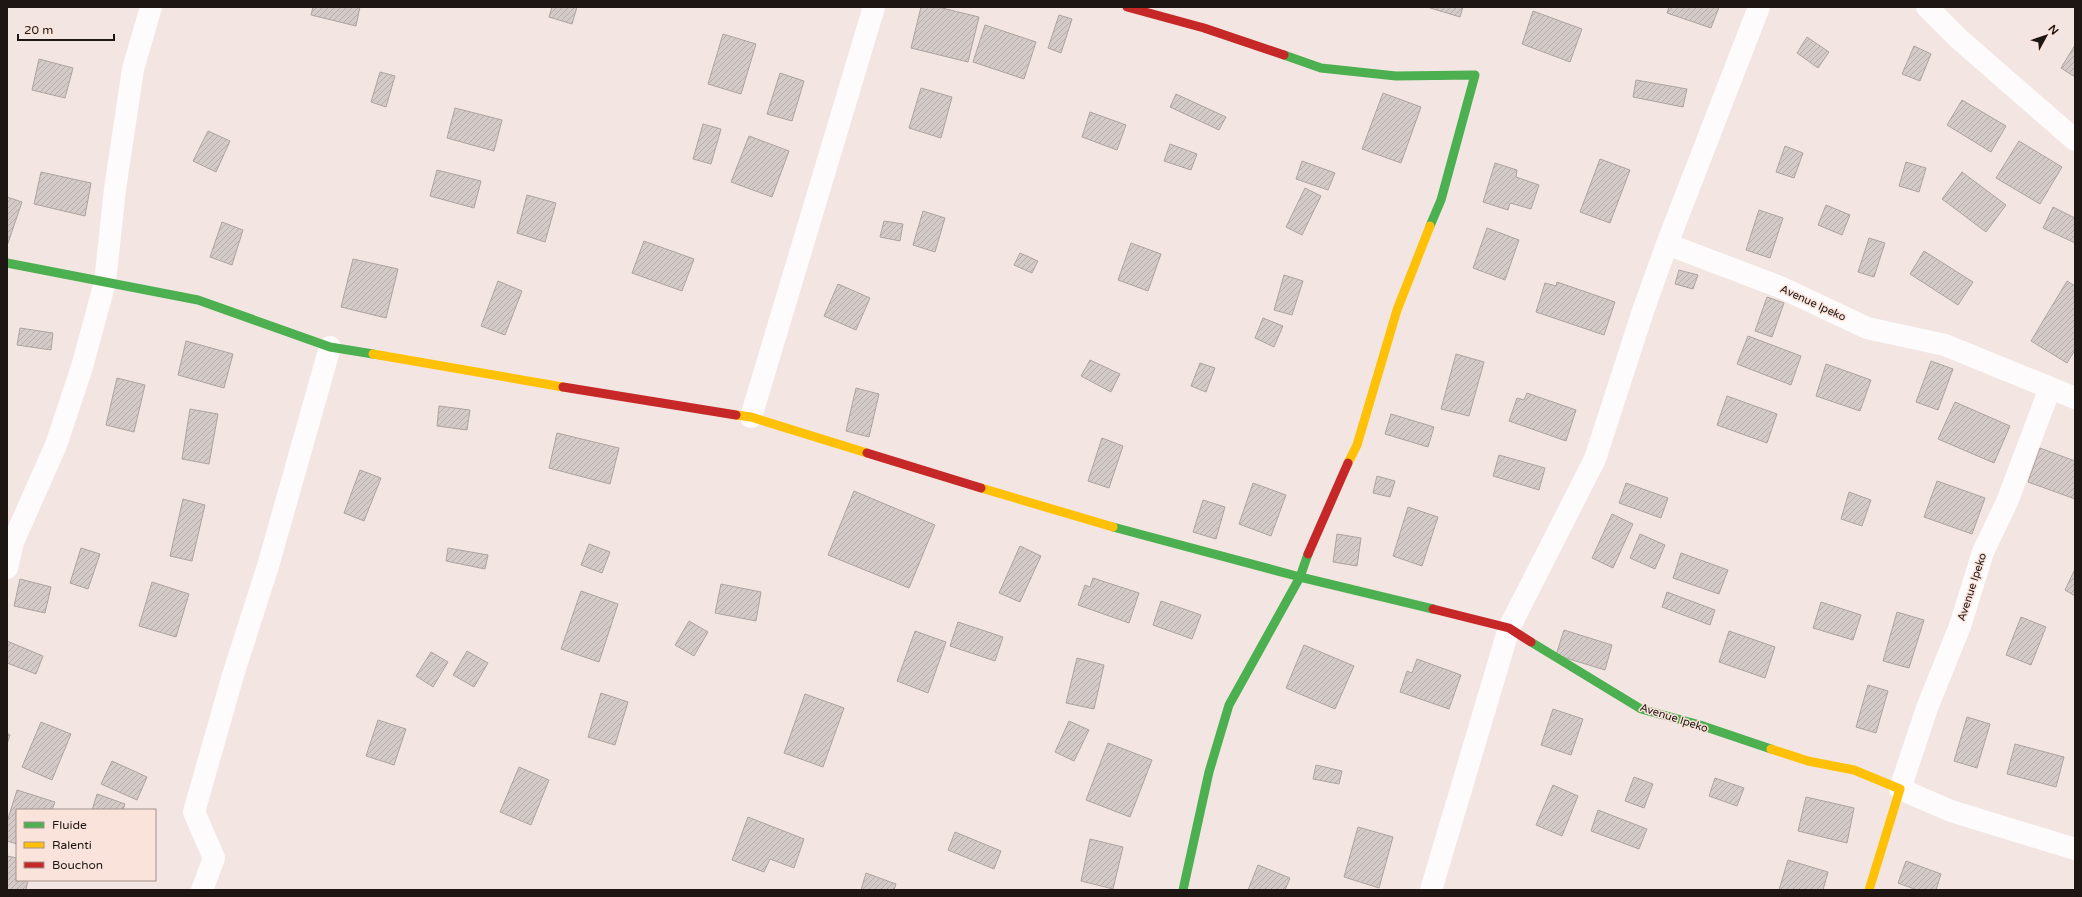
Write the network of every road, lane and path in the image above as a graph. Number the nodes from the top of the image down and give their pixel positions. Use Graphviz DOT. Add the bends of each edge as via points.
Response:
graph roads {
  1 [pos="151,7"];
  2 [pos="874,7"];
  3 [pos="1127,7"];
  4 [pos="1759,7"];
  5 [pos="1927,7"];
  6 [pos="2075,140"];
  7 [pos="1667,244"];
  8 [pos="7,263"];
  9 [pos="105,282"];
  10 [pos="330,347"];
  11 [pos="2050,388"];
  12 [pos="2075,398"];
  13 [pos="750,417"];
  14 [pos="7,568"];
  15 [pos="1300,577"];
  16 [pos="1509,628"];
  17 [pos="1900,789"];
  18 [pos="2075,849"];
  19 [pos="202,890"];
  20 [pos="1183,890"];
  21 [pos="1431,890"];
  22 [pos="1869,890"];
  1 -- 9 [label="street" via="133,69 115,189"];
  2 -- 13 [label="street"];
  3 -- 15 [label="street" via="1204,28 1321,68 1396,76 1475,75 1441,200 1397,310 1357,444 1311,543"];
  4 -- 7 [label="street"];
  5 -- 6 [label="street" via="1958,39"];
  7 -- 11 [label="street, Avenue Ipeko" via="1780,288 1867,328 1945,345"];
  7 -- 16 [label="street" via="1595,459"];
  8 -- 9 [label="street, Avenue Ipeko"];
  9 -- 10 [label="street, Avenue Ipeko" via="198,300"];
  9 -- 14 [label="street" via="82,367 56,445 13,542"];
  10 -- 13 [label="street, Avenue Ipeko"];
  10 -- 19 [label="street" via="194,812 214,858"];
  11 -- 12 [label="street, Avenue Ipeko"];
  11 -- 17 [label="street, Avenue Ipeko" via="2007,502 1983,552 1960,626 1927,708"];
  13 -- 15 [label="street, Avenue Ipeko" via="1071,516"];
  15 -- 16 [label="street, Avenue Ipeko"];
  15 -- 20 [label="street" via="1229,705 1209,772"];
  16 -- 17 [label="street, Avenue Ipeko" via="1641,709 1700,725 1808,761 1854,770"];
  16 -- 21 [label="street"];
  17 -- 18 [label="street, Avenue Ipeko" via="1950,811"];
  17 -- 22 [label="street, Avenue Ipeko"];
}
